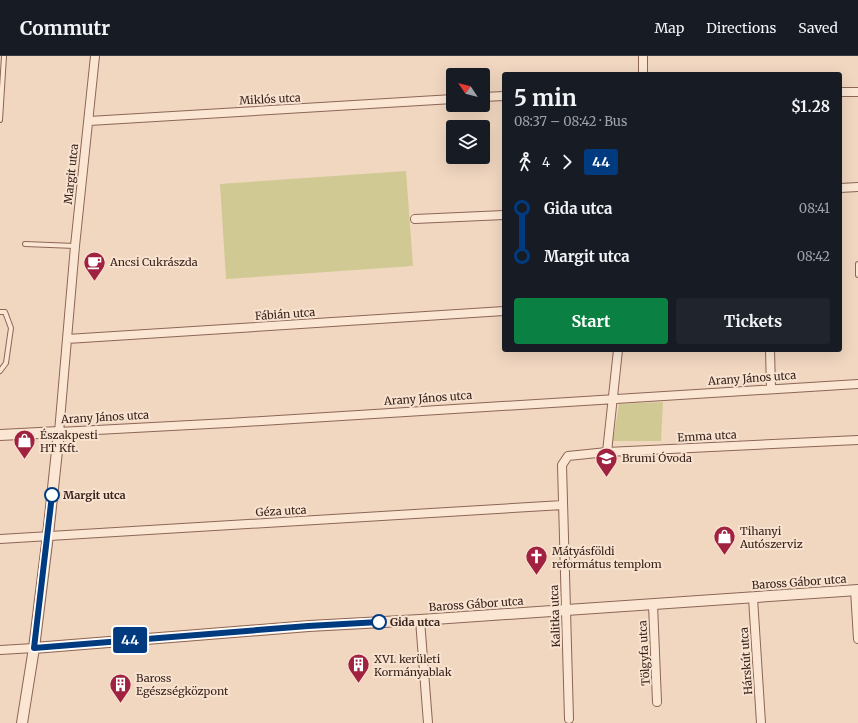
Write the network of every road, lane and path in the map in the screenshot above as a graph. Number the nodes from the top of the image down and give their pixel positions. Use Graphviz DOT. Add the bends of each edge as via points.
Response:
graph roads {
  1 [pos="4,56"];
  2 [pos="95,56"];
  3 [pos="643,56"];
  4 [pos="643,72"];
  5 [pos="842,92"];
  6 [pos="858,92"];
  7 [pos="502,96"];
  8 [pos="490,97"];
  9 [pos="446,99"];
  10 [pos="0,120"];
  11 [pos="89,121"];
  12 [pos="858,187"];
  13 [pos="842,188"];
  14 [pos="502,215"];
  15 [pos="415,219"];
  16 [pos="25,244"];
  17 [pos="75,246"];
  18 [pos="858,264"];
  19 [pos="858,275"];
  20 [pos="502,311"];
  21 [pos="0,312"];
  22 [pos="67,339"];
  23 [pos="618,352"];
  24 [pos="770,352"];
  25 [pos="0,371"];
  26 [pos="858,384"];
  27 [pos="771,390"];
  28 [pos="612,398"];
  29 [pos="59,432"];
  30 [pos="0,436"];
  31 [pos="858,440"];
  32 [pos="607,452"];
  33 [pos="562,465"];
  34 [pos="563,505"];
  35 [pos="48,535"];
  36 [pos="0,538"];
  37 [pos="857,590"];
  38 [pos="753,598"];
  39 [pos="653,604"];
  40 [pos="565,610"];
  41 [pos="420,620"];
  42 [pos="858,639"];
  43 [pos="34,648"];
  44 [pos="0,650"];
  45 [pos="657,702"];
  46 [pos="569,719"];
  47 [pos="22,723"];
  48 [pos="428,723"];
  49 [pos="761,723"];
  1 -- 10 [label="lane"];
  2 -- 11 [label="street, Margit utca"];
  3 -- 4 [label="street"];
  5 -- 6 [label="street"];
  7 -- 8 [label="street"];
  9 -- 11 [label="street, Miklós utca"];
  11 -- 17 [label="street, Margit utca"];
  12 -- 13 [label="street"];
  14 -- 15 [label="street"];
  16 -- 17 [label="lane"];
  17 -- 22 [label="street, Margit utca"];
  18 -- 19 [label="lane"];
  20 -- 22 [label="street, Fábián utca"];
  21 -- 25 [label="lane" via="5,312 11,328 6,363"];
  22 -- 29 [label="street, Margit utca"];
  23 -- 28 [label="street"];
  24 -- 27 [label="street"];
  26 -- 27 [label="street, Arany János utca"];
  27 -- 28 [label="street, Arany János utca"];
  28 -- 29 [label="street, Arany János utca"];
  28 -- 32 [label="street"];
  29 -- 30 [label="street, Arany János utca"];
  29 -- 35 [label="street, Margit utca"];
  31 -- 32 [label="street, Emma utca"];
  32 -- 33 [label="street, Emma utca" via="568,456"];
  33 -- 34 [label="street, Kalitka utca"];
  34 -- 35 [label="street, Géza utca"];
  34 -- 40 [label="street, Kalitka utca"];
  35 -- 36 [label="street, Géza utca"];
  35 -- 43 [label="street, Margit utca"];
  37 -- 38 [label="street, Baross Gábor utca"];
  37 -- 42 [label="street"];
  38 -- 39 [label="street, Baross Gábor utca"];
  38 -- 49 [label="street, Hárskút utca"];
  39 -- 40 [label="street, Baross Gábor utca"];
  39 -- 45 [label="street, Tölgyfa utca"];
  40 -- 41 [label="street, Baross Gábor utca"];
  40 -- 46 [label="street, Kalitka utca"];
  41 -- 43 [label="street, Baross Gábor utca" via="308,626"];
  41 -- 48 [label="street"];
  43 -- 44 [label="street, Baross Gábor utca"];
  43 -- 47 [label="street, Margit utca"];
}
